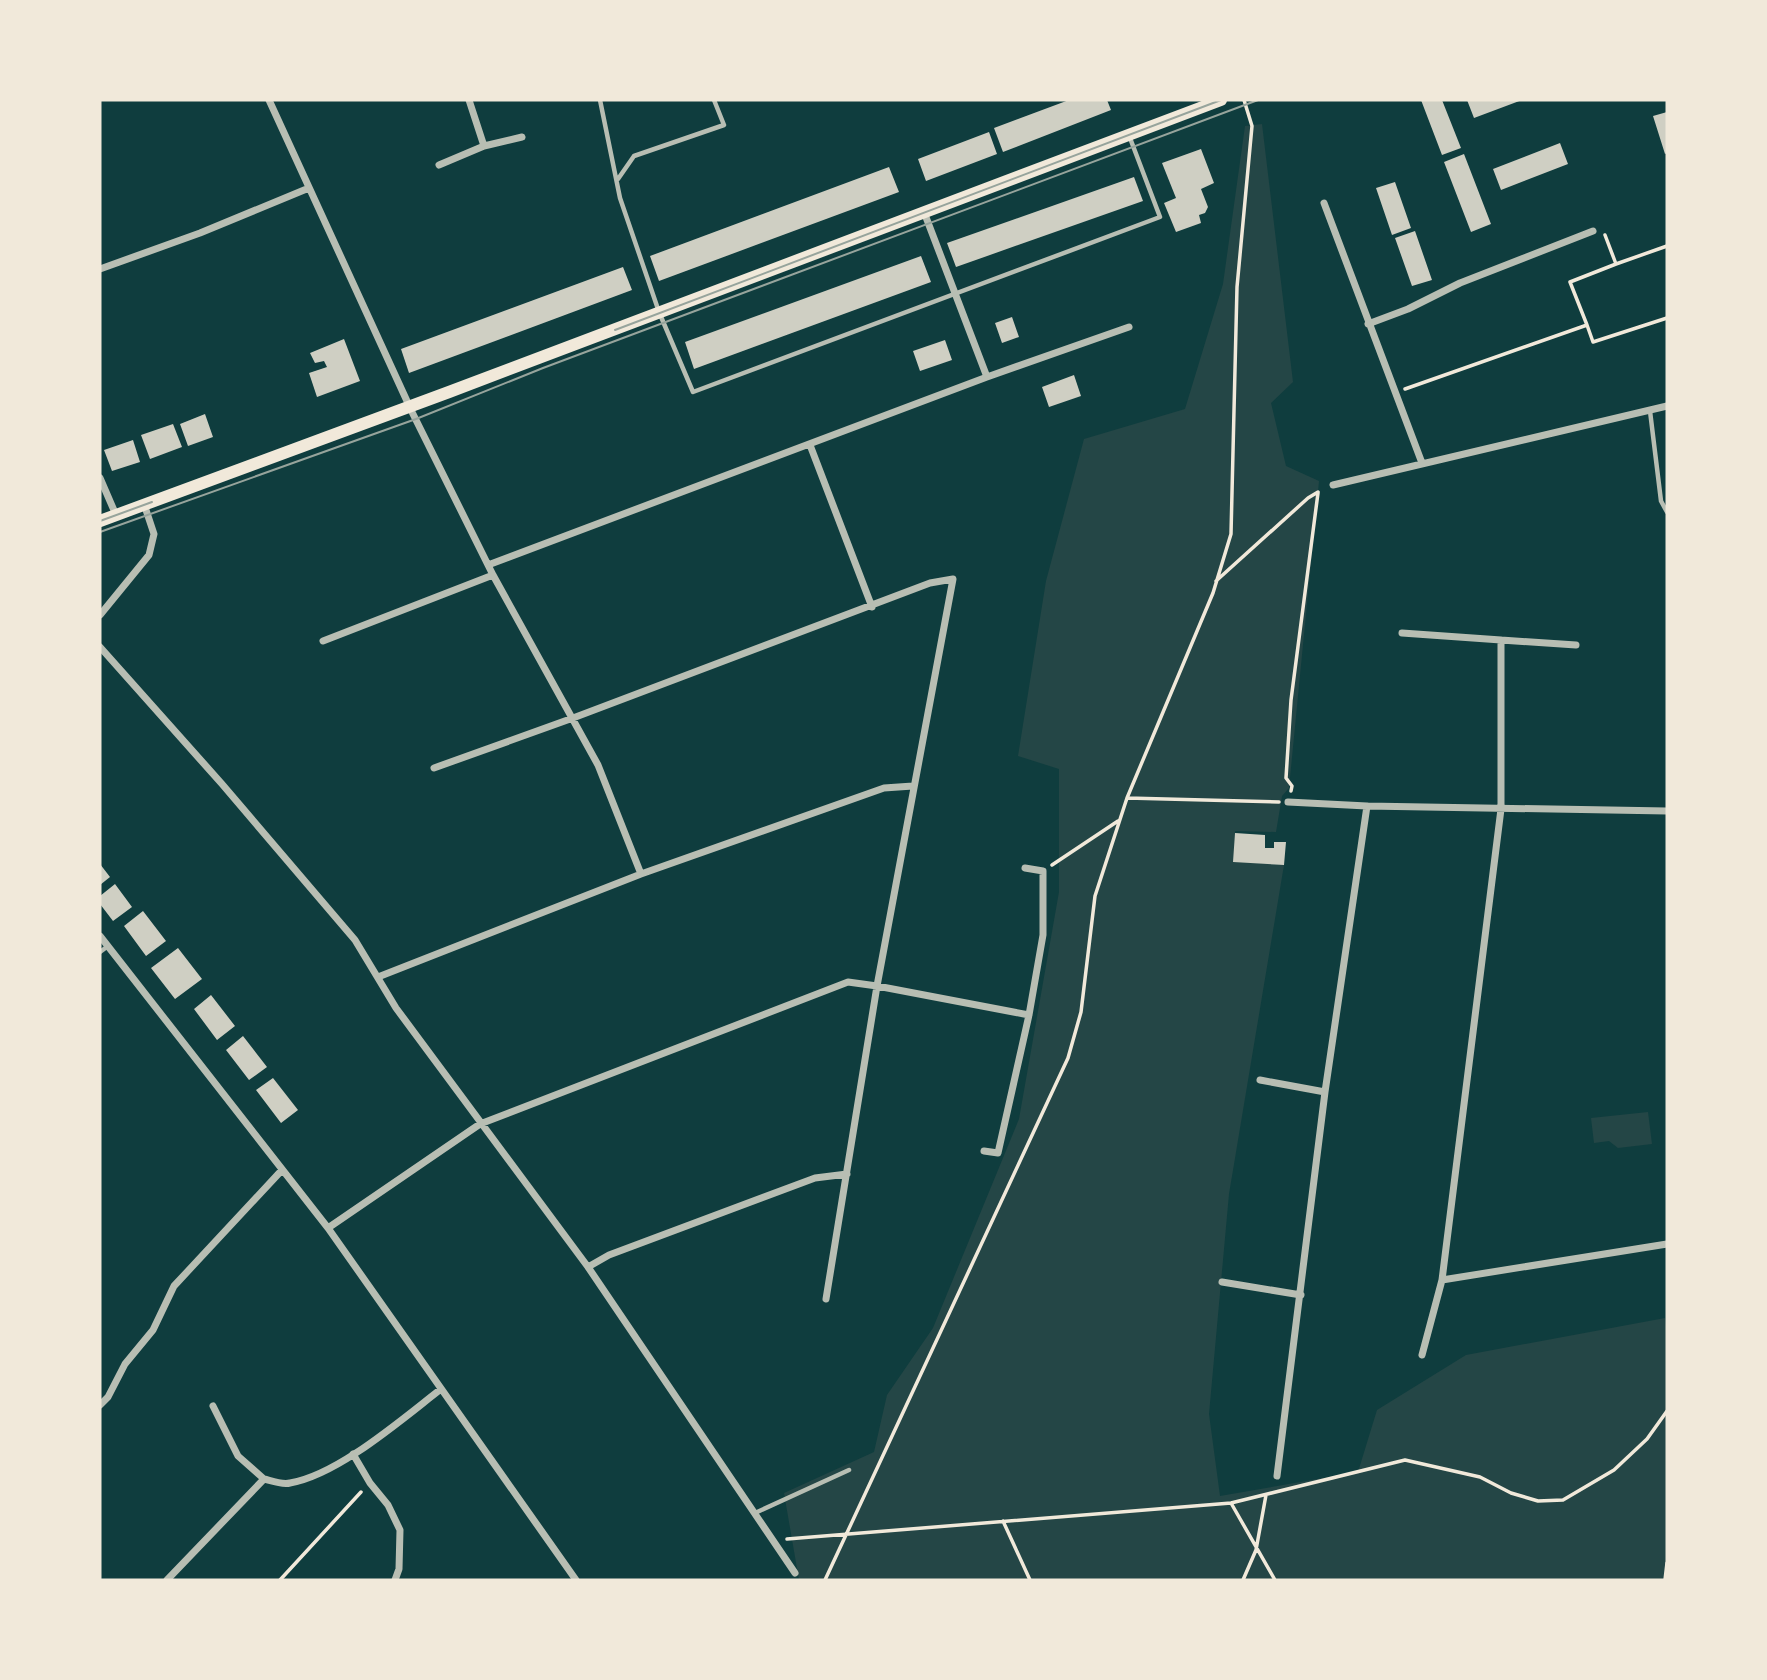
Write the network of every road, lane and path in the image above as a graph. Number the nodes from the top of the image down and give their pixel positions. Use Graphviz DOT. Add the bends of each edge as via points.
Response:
graph roads {
  1 [pos="269,100"];
  2 [pos="469,100"];
  3 [pos="600,100"];
  4 [pos="714,100"];
  5 [pos="1221,100"];
  6 [pos="1244,100"];
  7 [pos="1129,135"];
  8 [pos="522,137"];
  9 [pos="484,146"];
  10 [pos="439,165"];
  11 [pos="617,180"];
  12 [pos="309,188"];
  13 [pos="1324,203"];
  14 [pos="924,212"];
  15 [pos="1593,231"];
  16 [pos="1667,246"];
  17 [pos="1616,264"];
  18 [pos="100,269"];
  19 [pos="956,295"];
  20 [pos="659,312"];
  21 [pos="1667,318"];
  22 [pos="1368,324"];
  23 [pos="1587,325"];
  24 [pos="1129,327"];
  25 [pos="987,377"];
  26 [pos="1394,393"];
  27 [pos="1667,406"];
  28 [pos="410,407"];
  29 [pos="1649,410"];
  30 [pos="810,445"];
  31 [pos="1422,463"];
  32 [pos="100,478"];
  33 [pos="1333,485"];
  34 [pos="1318,492"];
  35 [pos="145,504"];
  36 [pos="1667,512"];
  37 [pos="116,515"];
  38 [pos="100,521"];
  39 [pos="488,565"];
  40 [pos="493,575"];
  41 [pos="1216,581"];
  42 [pos="872,607"];
  43 [pos="100,615"];
  44 [pos="1402,633"];
  45 [pos="1500,640"];
  46 [pos="323,641"];
  47 [pos="1576,645"];
  48 [pos="100,647"];
  49 [pos="573,718"];
  50 [pos="434,768"];
  51 [pos="913,786"];
  52 [pos="1127,798"];
  53 [pos="1288,802"];
  54 [pos="1367,806"];
  55 [pos="1501,809"];
  56 [pos="1667,811"];
  57 [pos="1120,820"];
  58 [pos="1025,868"];
  59 [pos="1043,871"];
  60 [pos="641,874"];
  61 [pos="100,936"];
  62 [pos="108,946"];
  63 [pos="100,952"];
  64 [pos="378,977"];
  65 [pos="877,986"];
  66 [pos="1029,1015"];
  67 [pos="1260,1080"];
  68 [pos="1325,1091"];
  69 [pos="480,1124"];
  70 [pos="984,1151"];
  71 [pos="282,1170"];
  72 [pos="847,1174"];
  73 [pos="328,1228"];
  74 [pos="1667,1244"];
  75 [pos="588,1267"];
  76 [pos="1442,1280"];
  77 [pos="1223,1282"];
  78 [pos="1301,1295"];
  79 [pos="826,1299"];
  80 [pos="1422,1355"];
  81 [pos="441,1389"];
  82 [pos="100,1405"];
  83 [pos="213,1406"];
  84 [pos="1667,1411"];
  85 [pos="353,1454"];
  86 [pos="849,1470"];
  87 [pos="1277,1476"];
  88 [pos="264,1479"];
  89 [pos="370,1483"];
  90 [pos="1266,1494"];
  91 [pos="1231,1503"];
  92 [pos="754,1513"];
  93 [pos="1003,1521"];
  94 [pos="847,1534"];
  95 [pos="772,1540"];
  96 [pos="1256,1550"];
  97 [pos="1667,1563"];
  98 [pos="795,1573"];
  99 [pos="167,1580"];
  100 [pos="279,1580"];
  101 [pos="395,1580"];
  102 [pos="576,1580"];
  103 [pos="825,1580"];
  104 [pos="1030,1580"];
  105 [pos="1242,1580"];
  106 [pos="1275,1580"];
  107 [pos="1665,1580"];
  1 -- 12 [label="street"];
  2 -- 9 [label="street"];
  3 -- 11 [label="lane"];
  4 -- 11 [label="lane" via="724,125 634,156"];
  5 -- 7 [label="main road"];
  6 -- 41 [label="path" via="1252,125 1237,287 1231,534"];
  7 -- 14 [label="main road"];
  7 -- 19 [label="lane" via="1160,217"];
  8 -- 9 [label="street"];
  9 -- 10 [label="street"];
  11 -- 20 [label="lane"];
  12 -- 18 [label="street"];
  12 -- 28 [label="street"];
  13 -- 22 [label="street"];
  14 -- 19 [label="street"];
  14 -- 20 [label="main road"];
  15 -- 17 [label="path" via="1602,228"];
  15 -- 22 [label="street"];
  16 -- 17 [label="path"];
  17 -- 23 [label="path" via="1570,282"];
  19 -- 20 [label="lane" via="693,392"];
  19 -- 25 [label="street"];
  20 -- 28 [label="main road"];
  21 -- 23 [label="path" via="1593,342"];
  22 -- 26 [label="street"];
  23 -- 26 [label="path"];
  24 -- 25 [label="street"];
  25 -- 30 [label="street"];
  26 -- 31 [label="street"];
  27 -- 29 [label="street"];
  28 -- 35 [label="main road"];
  28 -- 39 [label="street"];
  29 -- 31 [label="street"];
  29 -- 36 [label="lane" via="1661,501"];
  30 -- 39 [label="street"];
  30 -- 42 [label="street"];
  31 -- 33 [label="street"];
  32 -- 37 [label="street"];
  33 -- 34 [label="path"];
  34 -- 41 [label="path"];
  34 -- 53 [label="path" via="1292,700"];
  35 -- 37 [label="main road"];
  35 -- 43 [label="street" via="154,534 149,555"];
  37 -- 38 [label="main road"];
  39 -- 40 [label="street"];
  40 -- 46 [label="street"];
  40 -- 49 [label="street"];
  41 -- 52 [label="path"];
  42 -- 49 [label="street"];
  42 -- 51 [label="street" via="929,583 953,579"];
  44 -- 45 [label="street"];
  45 -- 47 [label="street"];
  45 -- 55 [label="street"];
  48 -- 64 [label="street" via="355,940"];
  49 -- 50 [label="street"];
  49 -- 60 [label="street" via="598,765"];
  51 -- 60 [label="street" via="884,788"];
  51 -- 65 [label="street"];
  52 -- 53 [label="path"];
  52 -- 57 [label="path"];
  53 -- 54 [label="street"];
  54 -- 55 [label="street"];
  54 -- 68 [label="street"];
  55 -- 56 [label="street"];
  55 -- 76 [label="street"];
  57 -- 59 [label="path"];
  57 -- 94 [label="path" via="1095,896 1081,1012 1068,1058"];
  58 -- 59 [label="street"];
  59 -- 66 [label="street" via="1043,935"];
  60 -- 64 [label="street"];
  61 -- 62 [label="street"];
  62 -- 63 [label="lane"];
  62 -- 71 [label="street"];
  64 -- 69 [label="street"];
  65 -- 66 [label="street"];
  65 -- 69 [label="street" via="848,982"];
  65 -- 72 [label="street"];
  66 -- 70 [label="street" via="998,1153"];
  67 -- 68 [label="street"];
  68 -- 78 [label="street"];
  69 -- 73 [label="street"];
  69 -- 75 [label="street"];
  71 -- 73 [label="street"];
  71 -- 82 [label="street" via="174,1286 153,1330"];
  72 -- 75 [label="street" via="815,1178 608,1255"];
  72 -- 79 [label="street"];
  73 -- 81 [label="street"];
  74 -- 76 [label="street"];
  75 -- 92 [label="street"];
  76 -- 80 [label="street"];
  77 -- 78 [label="street"];
  78 -- 87 [label="street"];
  81 -- 85 [label="street"];
  81 -- 102 [label="street"];
  83 -- 88 [label="street" via="238,1456"];
  84 -- 90 [label="path" via="1647,1439 1614,1470 1563,1500 1538,1501 1480,1477 1405,1460"];
  85 -- 88 [label="street" via="320,1474 288,1484"];
  85 -- 89 [label="street"];
  86 -- 92 [label="lane"];
  88 -- 99 [label="street"];
  89 -- 100 [label="path"];
  89 -- 101 [label="street" via="388,1504 400,1530"];
  90 -- 91 [label="path"];
  90 -- 96 [label="path"];
  91 -- 93 [label="path"];
  91 -- 96 [label="path"];
  92 -- 95 [label="street"];
  93 -- 94 [label="path"];
  93 -- 104 [label="path"];
  94 -- 95 [label="path"];
  94 -- 103 [label="path"];
  95 -- 98 [label="street"];
  96 -- 105 [label="path"];
  96 -- 106 [label="path"];
  97 -- 107 [label="path"];
}
